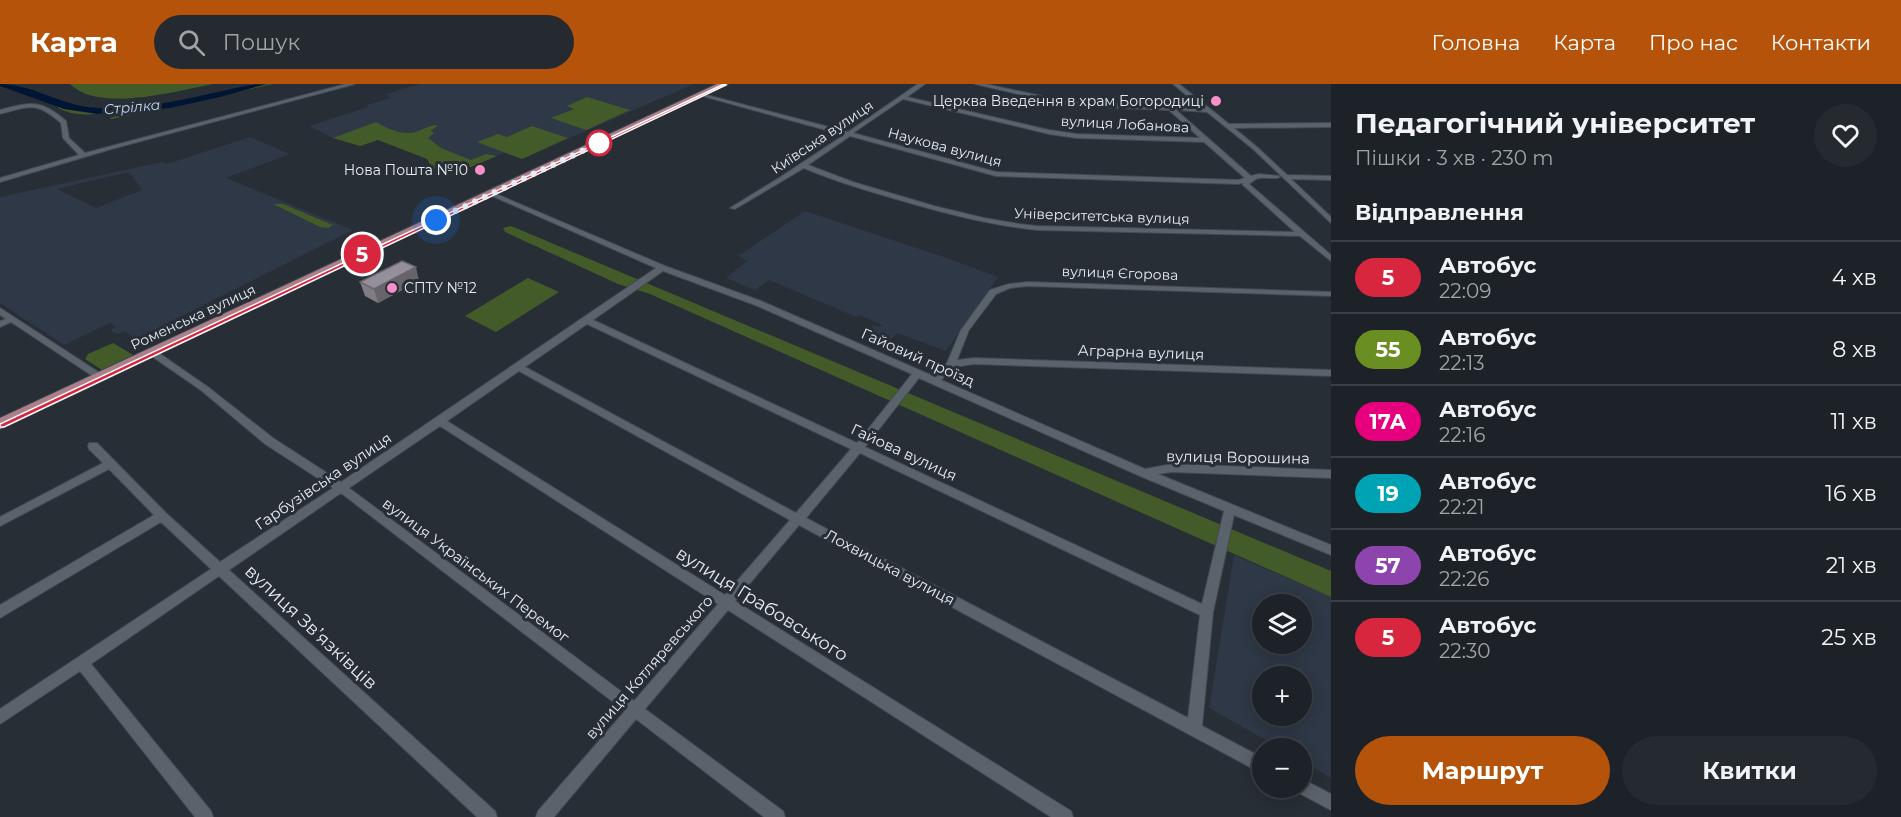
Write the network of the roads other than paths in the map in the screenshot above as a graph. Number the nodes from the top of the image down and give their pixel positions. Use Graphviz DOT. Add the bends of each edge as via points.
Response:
graph roads {
  1 [pos="352,84"];
  2 [pos="724,84"];
  3 [pos="922,84"];
  4 [pos="978,84"];
  5 [pos="1176,84"];
  6 [pos="701,94"];
  7 [pos="902,97"];
  8 [pos="1169,107"];
  9 [pos="1207,110"];
  10 [pos="0,112"];
  11 [pos="1331,125"];
  12 [pos="1227,126"];
  13 [pos="847,134"];
  14 [pos="1206,140"];
  15 [pos="84,156"];
  16 [pos="805,166"];
  17 [pos="0,169"];
  18 [pos="13,177"];
  19 [pos="1281,177"];
  20 [pos="1331,178"];
  21 [pos="0,180"];
  22 [pos="1251,180"];
  23 [pos="492,194"];
  24 [pos="733,208"];
  25 [pos="1331,221"];
  26 [pos="1299,234"];
  27 [pos="1331,259"];
  28 [pos="662,268"];
  29 [pos="1331,294"];
  30 [pos="0,311"];
  31 [pos="12,319"];
  32 [pos="586,320"];
  33 [pos="0,324"];
  34 [pos="153,353"];
  35 [pos="951,364"];
  36 [pos="518,366"];
  37 [pos="918,373"];
  38 [pos="1331,373"];
  39 [pos="100,377"];
  40 [pos="935,380"];
  41 [pos="440,421"];
  42 [pos="0,424"];
  43 [pos="93,446"];
  44 [pos="859,447"];
  45 [pos="110,464"];
  46 [pos="1144,473"];
  47 [pos="1331,474"];
  48 [pos="340,487"];
  49 [pos="1230,509"];
  50 [pos="162,516"];
  51 [pos="798,519"];
  52 [pos="0,522"];
  53 [pos="1331,550"];
  54 [pos="221,567"];
  55 [pos="726,603"];
  56 [pos="0,612"];
  57 [pos="1207,612"];
  58 [pos="82,663"];
  59 [pos="634,709"];
  60 [pos="0,717"];
  61 [pos="1194,729"];
  62 [pos="1252,760"];
  63 [pos="1312,792"];
  64 [pos="1331,802"];
  65 [pos="206,817"];
  66 [pos="489,817"];
  67 [pos="544,817"];
  68 [pos="777,817"];
  69 [pos="1065,817"];
  1 -- 15 [label="street"];
  2 -- 6 [label="main road, Роменська вулиця"];
  3 -- 7 [label="street, Київська вулиця"];
  4 -- 8 [label="street" via="1070,104"];
  5 -- 9 [label="street"];
  6 -- 13 [label="street, Наукова вулиця"];
  6 -- 23 [label="main road, Роменська вулиця"];
  7 -- 13 [label="street, Київська вулиця"];
  7 -- 14 [label="street, вулиця Лобанова" via="1077,136"];
  8 -- 9 [label="street"];
  8 -- 14 [label="street"];
  9 -- 12 [label="street"];
  10 -- 15 [label="street" via="34,104 46,106 64,122 66,138"];
  11 -- 12 [label="street"];
  12 -- 19 [label="street"];
  13 -- 16 [label="street, Київська вулиця"];
  13 -- 22 [label="street, Наукова вулиця" via="1007,176"];
  14 -- 22 [label="street"];
  15 -- 18 [label="street"];
  16 -- 24 [label="street, Київська вулиця"];
  16 -- 26 [label="street, Університетська вулиця" via="937,209 1008,226"];
  17 -- 18 [label="street"];
  18 -- 21 [label="street"];
  19 -- 20 [label="street, Наукова вулиця"];
  19 -- 22 [label="street, Наукова вулиця" via="1259,176"];
  19 -- 25 [label="street"];
  22 -- 26 [label="street" via="1245,184"];
  23 -- 28 [label="street, Гайовий проїзд"];
  23 -- 34 [label="main road, Роменська вулиця"];
  26 -- 27 [label="street"];
  28 -- 32 [label="street, Гарбузівська вулиця"];
  28 -- 37 [label="street, Гайовий проїзд" via="758,303"];
  29 -- 35 [label="street, вулиця Єгорова" via="1009,286 993,292 965,330"];
  30 -- 31 [label="street"];
  31 -- 33 [label="street"];
  31 -- 39 [label="street"];
  32 -- 36 [label="street, Гарбузівська вулиця"];
  32 -- 44 [label="street, Гайова вулиця"];
  34 -- 39 [label="main road, Роменська вулиця"];
  34 -- 48 [label="street, вулиця Українських Перемог" via="269,441"];
  35 -- 38 [label="street, Аграрна вулиця" via="974,361"];
  35 -- 40 [label="street"];
  36 -- 41 [label="street, Гарбузівська вулиця"];
  36 -- 51 [label="street, Лохвицька вулиця"];
  37 -- 40 [label="street, Гайовий проїзд"];
  37 -- 44 [label="street, вулиця Котляревського"];
  39 -- 42 [label="main road, Роменська вулиця"];
  40 -- 46 [label="street, Гайовий проїзд"];
  41 -- 48 [label="street, Гарбузівська вулиця"];
  41 -- 55 [label="street, вулиця Грабовського"];
  43 -- 45 [label="street, вулиця Звʼязківців"];
  44 -- 51 [label="street, вулиця Котляревського"];
  44 -- 57 [label="street, Гайова вулиця"];
  45 -- 50 [label="street, вулиця Звʼязківців"];
  45 -- 52 [label="street"];
  46 -- 47 [label="street, вулиця Ворошина" via="1172,468"];
  46 -- 49 [label="street, Гайовий проїзд"];
  48 -- 54 [label="street, Гарбузівська вулиця"];
  48 -- 59 [label="street, вулиця Українських Перемог"];
  49 -- 53 [label="street, Гайовий проїзд"];
  49 -- 57 [label="street"];
  50 -- 54 [label="street, вулиця Звʼязківців"];
  50 -- 56 [label="street"];
  51 -- 55 [label="street, вулиця Котляревського"];
  51 -- 61 [label="street, Лохвицька вулиця"];
  54 -- 58 [label="street, Гарбузівська вулиця"];
  54 -- 66 [label="street, вулиця Звʼязківців"];
  55 -- 59 [label="street, вулиця Котляревського"];
  55 -- 69 [label="street, вулиця Грабовського"];
  57 -- 61 [label="street"];
  58 -- 60 [label="street, Гарбузівська вулиця"];
  58 -- 65 [label="street"];
  59 -- 67 [label="street, вулиця Котляревського"];
  59 -- 68 [label="street, вулиця Українських Перемог"];
  61 -- 62 [label="street, Лохвицька вулиця"];
  63 -- 64 [label="street"];
}
